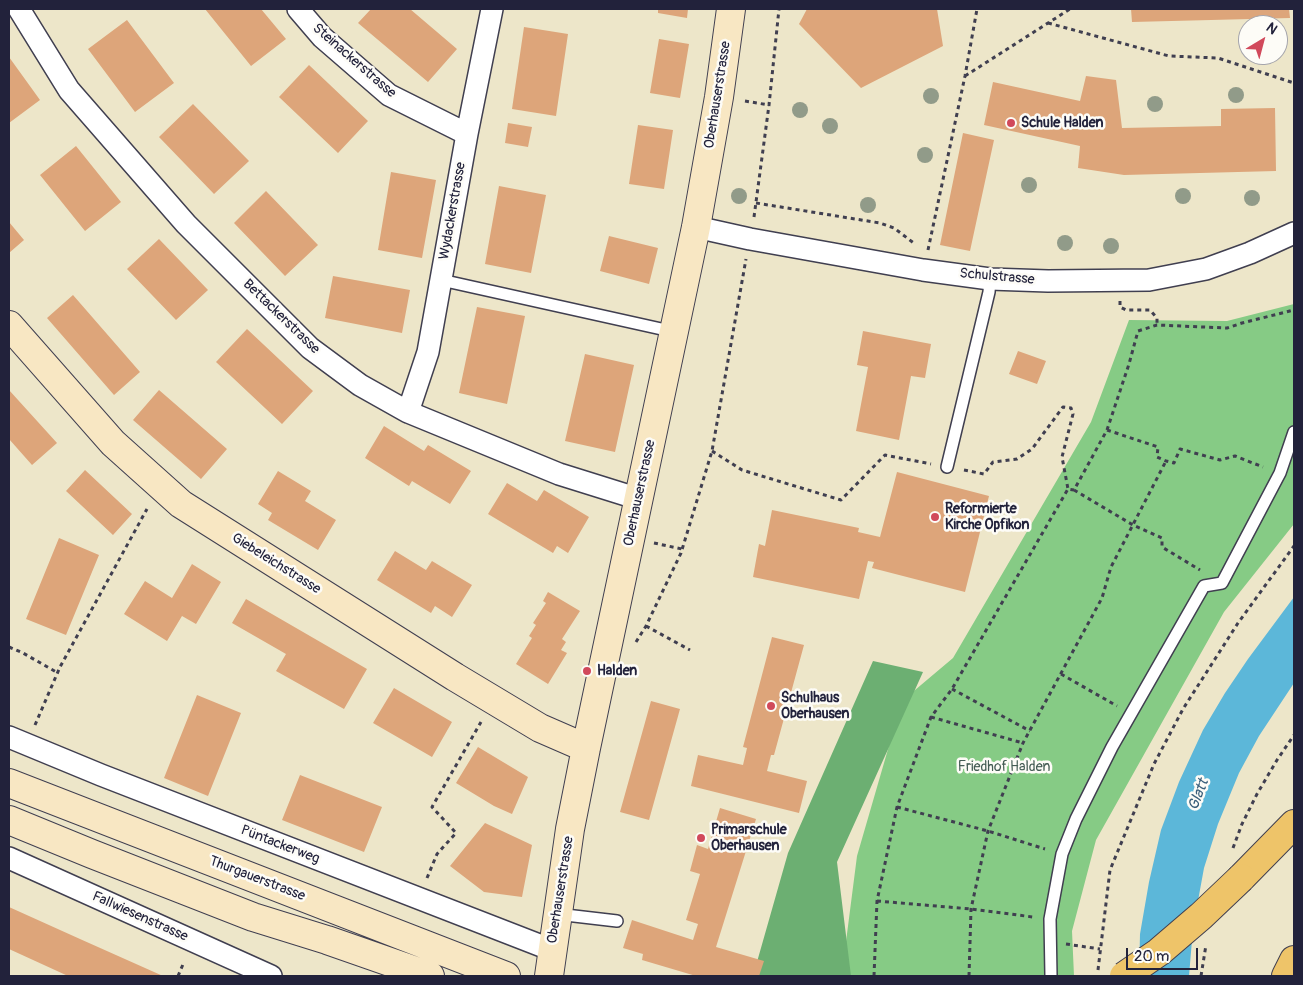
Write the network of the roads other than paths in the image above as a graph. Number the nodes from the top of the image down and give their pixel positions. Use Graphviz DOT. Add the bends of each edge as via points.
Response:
graph roads {
  1 [pos="19,9"];
  2 [pos="298,9"];
  3 [pos="492,9"];
  4 [pos="731,9"];
  5 [pos="467,134"];
  6 [pos="696,227"];
  7 [pos="1294,233"];
  8 [pos="990,279"];
  9 [pos="441,280"];
  10 [pos="9,325"];
  11 [pos="675,332"];
  12 [pos="408,412"];
  13 [pos="1294,432"];
  14 [pos="947,467"];
  15 [pos="639,499"];
  16 [pos="18,740"];
  17 [pos="586,748"];
  18 [pos="9,783"];
  19 [pos="9,820"];
  20 [pos="1294,824"];
  21 [pos="9,858"];
  22 [pos="558,914"];
  23 [pos="618,921"];
  24 [pos="1294,960"];
  25 [pos="551,965"];
  26 [pos="271,976"];
  27 [pos="430,976"];
  28 [pos="506,976"];
  29 [pos="1051,976"];
  30 [pos="1124,976"];
  31 [pos="1286,976"];
  1 -- 12 [label="street, Bettackerstrasse" via="69,90 186,224 310,348 360,385"];
  2 -- 5 [label="street, Steinackerstrasse" via="322,37 389,95"];
  3 -- 5 [label="street, Wydackerstrasse"];
  4 -- 6 [label="street, Oberhauserstrasse"];
  5 -- 9 [label="street, Wydackerstrasse"];
  6 -- 8 [label="street, Schulstrasse" via="923,270"];
  6 -- 11 [label="street, Oberhauserstrasse"];
  7 -- 8 [label="street, Schulstrasse" via="1250,254 1206,269 1149,280"];
  8 -- 14 [label="lane"];
  9 -- 11 [label="lane"];
  9 -- 12 [label="street, Wydackerstrasse" via="428,352"];
  10 -- 17 [label="street, Giebeleichstrasse" via="113,443 181,504 455,677 540,728"];
  11 -- 15 [label="street, Oberhauserstrasse"];
  12 -- 15 [label="street, Bettackerstrasse" via="559,474"];
  13 -- 29 [label="lane" via="1280,473 1222,583 1204,586 1076,819 1062,854 1050,920"];
  15 -- 17 [label="street, Oberhauserstrasse"];
  16 -- 25 [label="street, Püntackerweg" via="418,898"];
  17 -- 22 [label="street, Oberhauserstrasse"];
  18 -- 28 [label="street, Thurgauerstrasse"];
  19 -- 27 [label="street" via="254,917"];
  20 -- 30 [label="highway, bridge" via="1201,916 1159,952"];
  21 -- 26 [label="street, Fallwiesenstrasse"];
  22 -- 23 [label="lane"];
  22 -- 25 [label="street, Oberhauserstrasse"];
  24 -- 31 [label="highway"];
}
